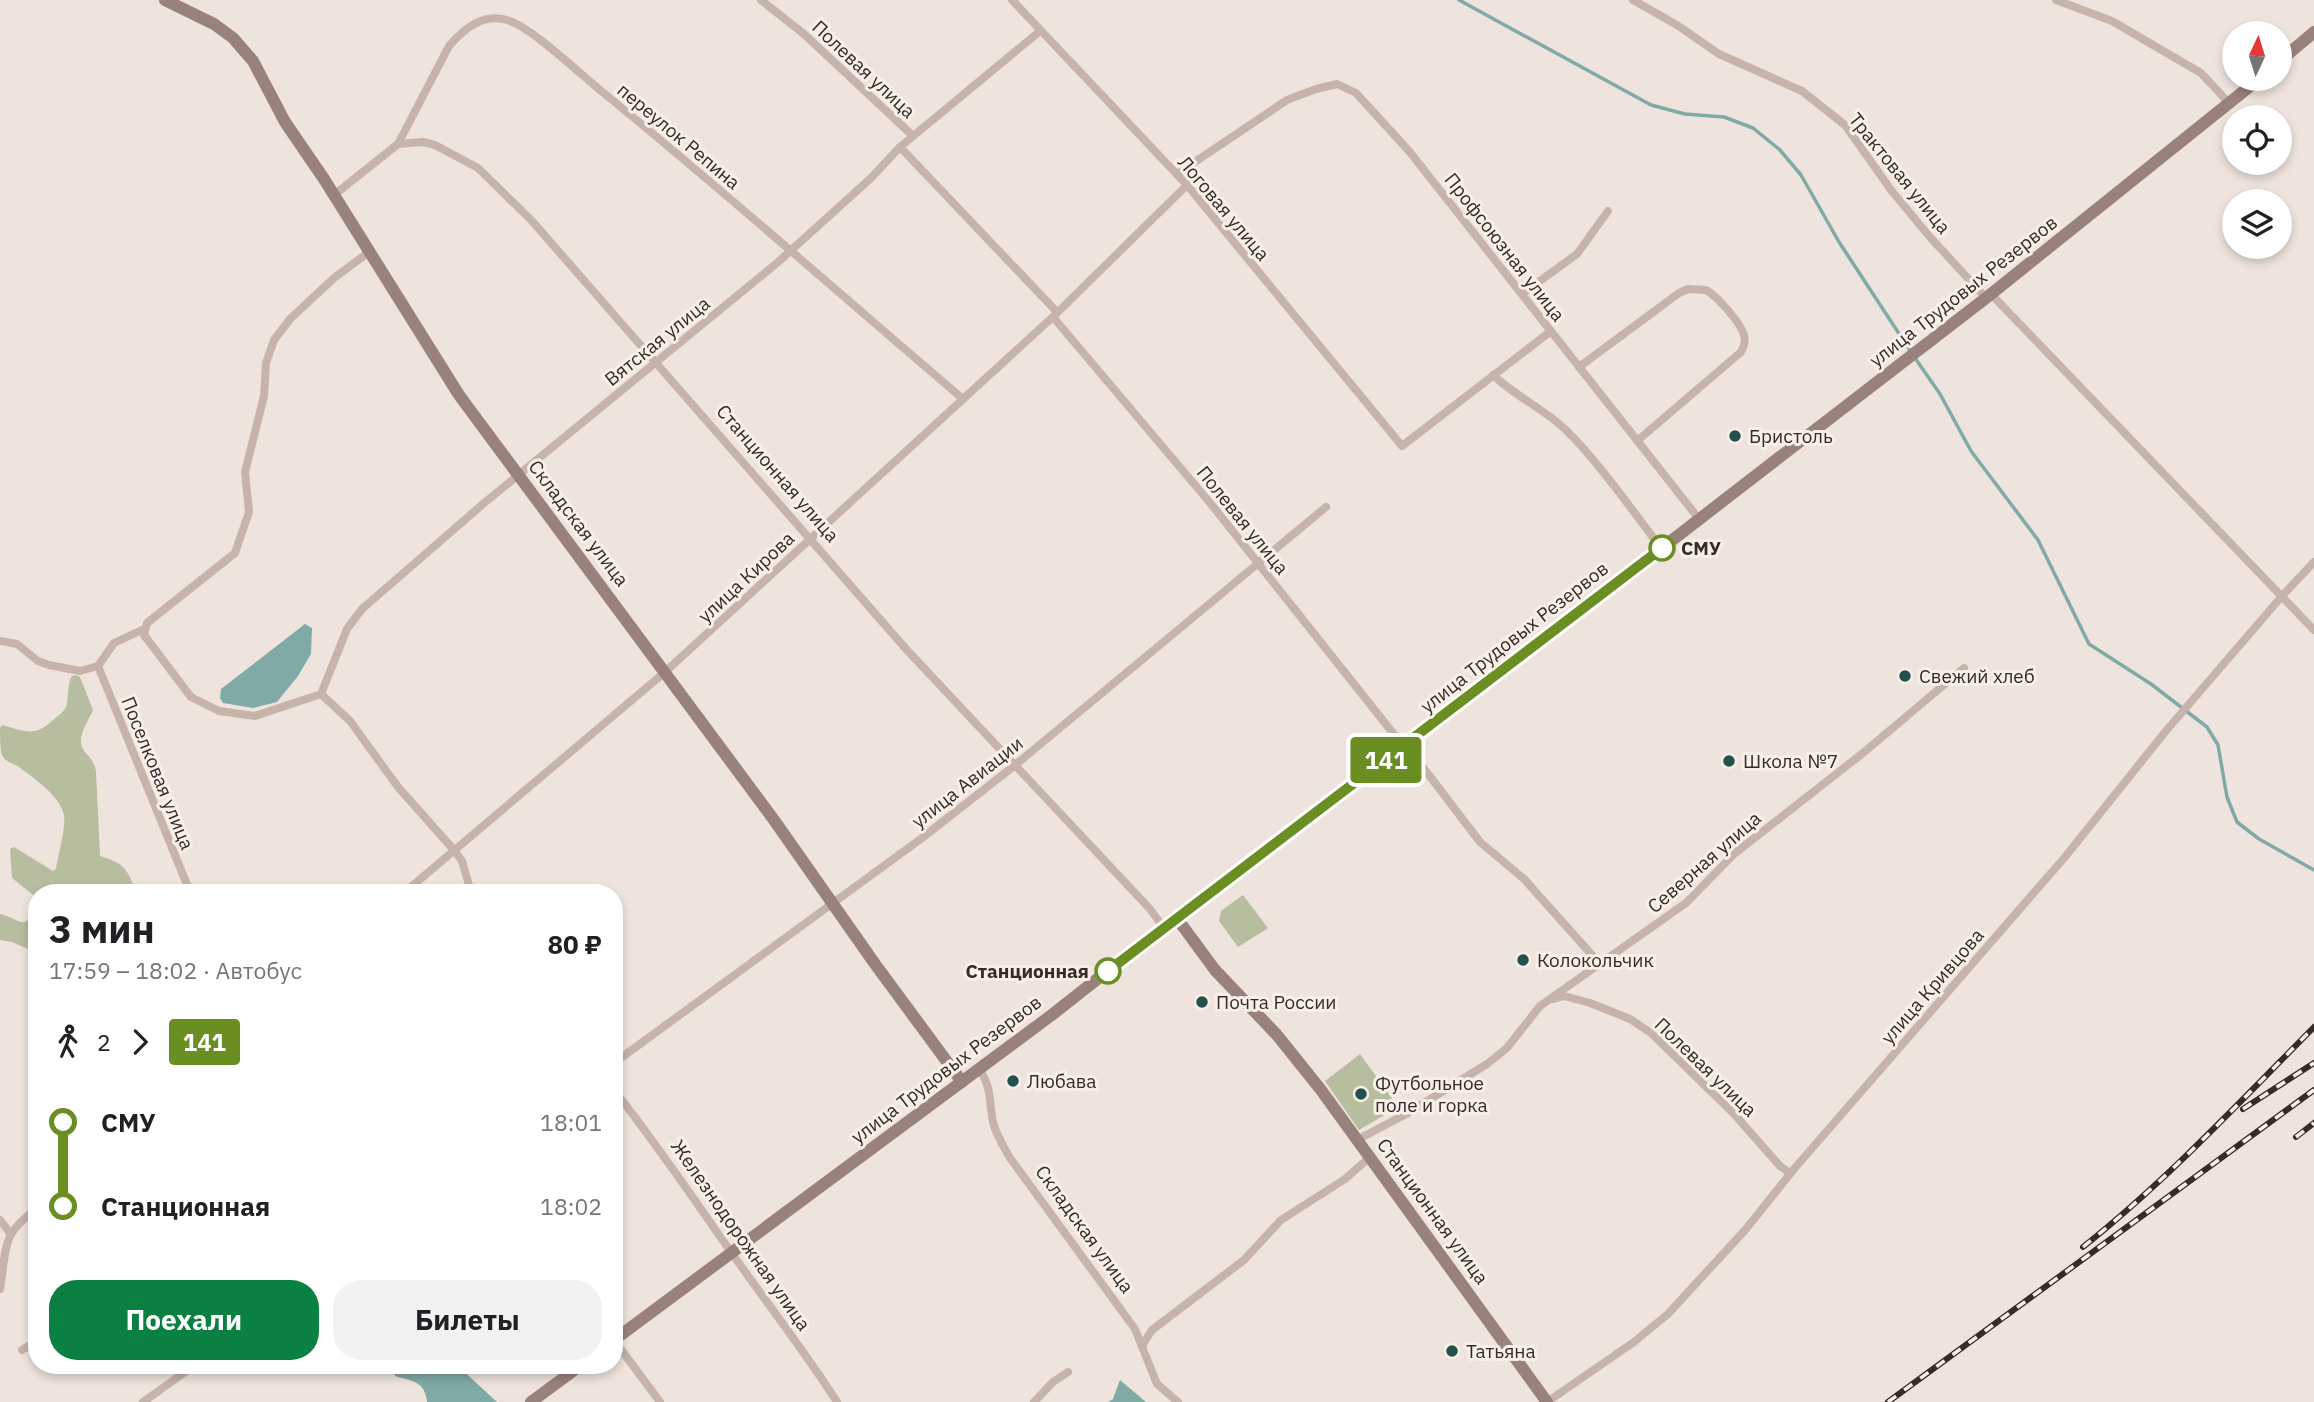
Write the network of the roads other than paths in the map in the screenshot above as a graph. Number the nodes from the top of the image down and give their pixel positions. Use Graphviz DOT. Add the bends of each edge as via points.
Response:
graph roads {
  1 [pos="165,0"];
  2 [pos="761,0"];
  3 [pos="1012,0"];
  4 [pos="1633,0"];
  5 [pos="2056,0"];
  6 [pos="1040,31"];
  7 [pos="2314,32"];
  8 [pos="2292,51"];
  9 [pos="2245,91"];
  10 [pos="2230,104"];
  11 [pos="913,136"];
  12 [pos="398,144"];
  13 [pos="900,148"];
  14 [pos="1177,174"];
  15 [pos="1187,185"];
  16 [pos="334,195"];
  17 [pos="1608,211"];
  18 [pos="369,251"];
  19 [pos="790,251"];
  20 [pos="1522,294"];
  21 [pos="1989,296"];
  22 [pos="1055,315"];
  23 [pos="1550,331"];
  24 [pos="655,362"];
  25 [pos="1579,367"];
  26 [pos="1493,375"];
  27 [pos="963,399"];
  28 [pos="1637,441"];
  29 [pos="519,474"];
  30 [pos="1326,507"];
  31 [pos="1699,519"];
  32 [pos="810,539"];
  33 [pos="1661,548"];
  34 [pos="2314,562"];
  35 [pos="1258,563"];
  36 [pos="2281,596"];
  37 [pos="144,629"];
  38 [pos="2314,629"];
  39 [pos="0,641"];
  40 [pos="98,666"];
  41 [pos="1964,668"];
  42 [pos="665,672"];
  43 [pos="321,694"];
  44 [pos="1405,746"];
  45 [pos="1014,766"];
  46 [pos="454,850"];
  47 [pos="187,884"];
  48 [pos="414,884"];
  49 [pos="469,884"];
  50 [pos="832,903"];
  51 [pos="1176,917"];
  52 [pos="1164,928"];
  53 [pos="1600,964"];
  54 [pos="1547,1001"];
  55 [pos="623,1056"];
  56 [pos="979,1069"];
  57 [pos="962,1082"];
  58 [pos="623,1101"];
  59 [pos="1357,1140"];
  60 [pos="1370,1157"];
  61 [pos="1790,1173"];
  62 [pos="28,1215"];
  63 [pos="0,1220"];
  64 [pos="10,1233"];
  65 [pos="732,1253"];
  66 [pos="0,1289"];
  67 [pos="623,1333"];
  68 [pos="28,1346"];
  69 [pos="1142,1346"];
  70 [pos="22,1350"];
  71 [pos="623,1352"];
  72 [pos="1068,1372"];
  73 [pos="183,1374"];
  74 [pos="568,1374"];
  75 [pos="144,1402"];
  76 [pos="531,1402"];
  77 [pos="660,1402"];
  78 [pos="836,1402"];
  79 [pos="1034,1402"];
  80 [pos="1178,1402"];
  81 [pos="1547,1402"];
  1 -- 16 [label="main road, Складская улица" via="214,24 254,61 285,122"];
  2 -- 11 [label="street, Полевая улица"];
  3 -- 6 [label="street, Логовая улица"];
  4 -- 21 [label="street, Трактовая улица" via="1719,54 1802,91 1845,125 1929,236"];
  5 -- 10 [label="street" via="2112,22 2201,73"];
  6 -- 11 [label="street, Вятская улица"];
  6 -- 14 [label="street, Логовая улица"];
  7 -- 8 [label="main road"];
  9 -- 10 [label="main road, улица Трудовых Резервов"];
  10 -- 21 [label="main road, улица Трудовых Резервов"];
  11 -- 13 [label="street, Вятская улица"];
  12 -- 16 [label="street"];
  12 -- 19 [label="street, переулок Репина" via="454,40 472,24 504,19 525,29 588,80"];
  12 -- 24 [label="street, Станционная улица" via="435,145 478,168 532,221"];
  13 -- 19 [label="street, Вятская улица"];
  13 -- 22 [label="street, Полевая улица"];
  14 -- 15 [label="street, Логовая улица"];
  14 -- 20 [label="street, Профсоюзная улица" via="1287,100 1316,89 1345,87 1364,100 1409,151"];
  15 -- 22 [label="street, улица Кирова"];
  15 -- 26 [label="street, Логовая улица" via="1402,446"];
  16 -- 18 [label="main road, Складская улица"];
  17 -- 20 [label="street" via="1577,254"];
  18 -- 29 [label="main road, Складская улица" via="459,395"];
  18 -- 37 [label="street" via="290,318 274,340 246,472 249,512 236,552"];
  19 -- 24 [label="street, Вятская улица"];
  19 -- 27 [label="street, переулок Репина"];
  20 -- 23 [label="street, Профсоюзная улица"];
  21 -- 31 [label="main road, улица Трудовых Резервов"];
  21 -- 36 [label="street, Трактовая улица"];
  22 -- 27 [label="street, улица Кирова"];
  22 -- 35 [label="street, Полевая улица"];
  23 -- 25 [label="street, Профсоюзная улица"];
  23 -- 26 [label="street"];
  24 -- 29 [label="street, Вятская улица"];
  24 -- 32 [label="street, Станционная улица"];
  25 -- 28 [label="street, Профсоюзная улица"];
  25 -- 28 [label="street" via="1688,289 1706,290 1730,314 1744,334 1741,352"];
  26 -- 33 [label="street" via="1567,430"];
  27 -- 32 [label="street, улица Кирова"];
  28 -- 31 [label="street, Профсоюзная улица"];
  29 -- 42 [label="main road, Складская улица"];
  29 -- 43 [label="street, Вятская улица" via="354,618"];
  30 -- 35 [label="street, улица Авиации"];
  31 -- 33 [label="main road, улица Трудовых Резервов"];
  32 -- 42 [label="street, улица Кирова"];
  32 -- 45 [label="street, Станционная улица"];
  33 -- 44 [label="main road, улица Трудовых Резервов"];
  34 -- 36 [label="street, улица Кривцова"];
  35 -- 44 [label="street, Полевая улица"];
  35 -- 45 [label="street, улица Авиации"];
  36 -- 38 [label="street, Трактовая улица"];
  36 -- 61 [label="street, улица Кривцова" via="2065,857"];
  37 -- 40 [label="street" via="114,643"];
  37 -- 43 [label="street" via="191,697 205,706 255,716"];
  39 -- 40 [label="street" via="18,644 38,661 63,670"];
  40 -- 47 [label="street, Поселковая улица"];
  41 -- 53 [label="street, Северная улица" via="1734,854 1686,903"];
  42 -- 46 [label="street, улица Кирова"];
  42 -- 50 [label="main road, Складская улица"];
  43 -- 46 [label="street" via="350,721 398,787"];
  44 -- 51 [label="main road, улица Трудовых Резервов"];
  44 -- 53 [label="street, Полевая улица" via="1480,842 1524,879"];
  45 -- 50 [label="street, улица Авиации"];
  45 -- 52 [label="street, Станционная улица"];
  46 -- 48 [label="street, улица Кирова"];
  46 -- 49 [label="street"];
  50 -- 55 [label="street, улица Авиации"];
  50 -- 57 [label="main road, Складская улица"];
  51 -- 52 [label="main road, улица Трудовых Резервов"];
  51 -- 59 [label="main road, Станционная улица" via="1215,970 1277,1035"];
  52 -- 56 [label="main road, улица Трудовых Резервов"];
  53 -- 54 [label="street, Северная улица"];
  54 -- 59 [label="street, Северная улица" via="1488,1064"];
  54 -- 61 [label="street, Полевая улица" via="1575,998 1637,1023 1663,1043"];
  56 -- 57 [label="main road, улица Трудовых Резервов"];
  56 -- 69 [label="street, Складская улица" via="992,1097 994,1126 1010,1158 1135,1329"];
  57 -- 65 [label="main road, улица Трудовых Резервов"];
  58 -- 65 [label="street, Железнодорожная улица"];
  59 -- 60 [label="main road, Станционная улица"];
  60 -- 69 [label="street" via="1345,1179 1281,1220 1244,1260 1152,1331"];
  60 -- 81 [label="main road, Станционная улица"];
  61 -- 81 [label="street, улица Кривцова" via="1668,1314"];
  62 -- 64 [label="street"];
  63 -- 64 [label="street"];
  64 -- 66 [label="street"];
  65 -- 67 [label="main road, улица Трудовых Резервов"];
  65 -- 78 [label="street, Железнодорожная улица" via="802,1347"];
  68 -- 70 [label="street"];
  69 -- 80 [label="street, Складская улица" via="1157,1384"];
  71 -- 77 [label="street"];
  72 -- 79 [label="street"];
  73 -- 75 [label="street"];
  74 -- 76 [label="main road"];
}
